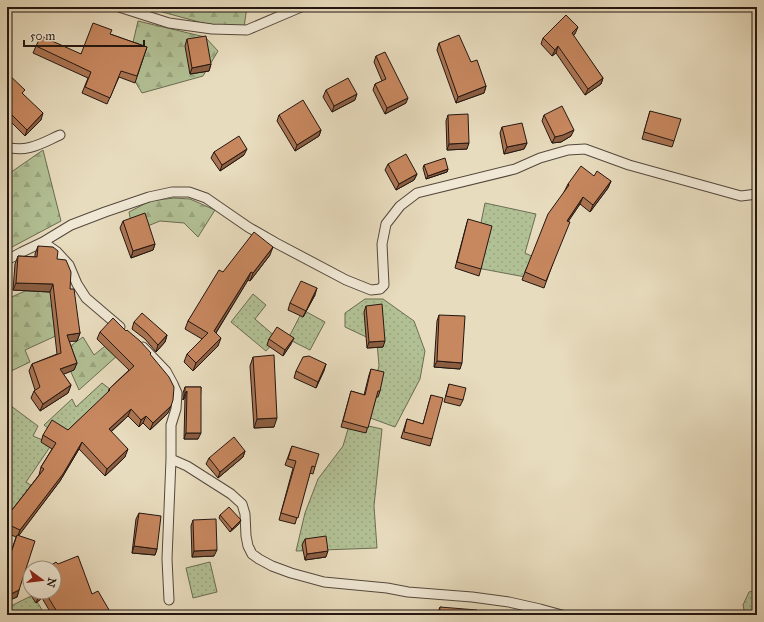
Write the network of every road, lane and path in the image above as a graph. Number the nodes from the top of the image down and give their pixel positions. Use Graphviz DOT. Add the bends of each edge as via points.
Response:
graph roads {
  1 [pos="119,7"];
  2 [pos="301,7"];
  3 [pos="60,135"];
  4 [pos="7,147"];
  5 [pos="757,194"];
  6 [pos="43,242"];
  7 [pos="7,260"];
  8 [pos="171,459"];
  9 [pos="169,600"];
  10 [pos="562,615"];
  1 -- 2 [label="lane" via="169,23 212,29 247,30"];
  3 -- 4 [label="lane" via="21,150"];
  5 -- 6 [label="lane" via="741,196 629,165 585,149 568,150 515,169 417,193 400,206 386,224 382,244 384,285 380,289 371,290 346,280 276,243 206,198 188,192 172,192 149,197 71,225"];
  6 -- 7 [label="lane"];
  6 -- 8 [label="lane" via="69,265 86,298 141,344 166,372 176,393 176,409 171,424"];
  8 -- 9 [label="lane" via="167,559"];
  8 -- 10 [label="lane" via="192,469 242,504 250,550 259,560 272,566 324,582 509,602"];
}
